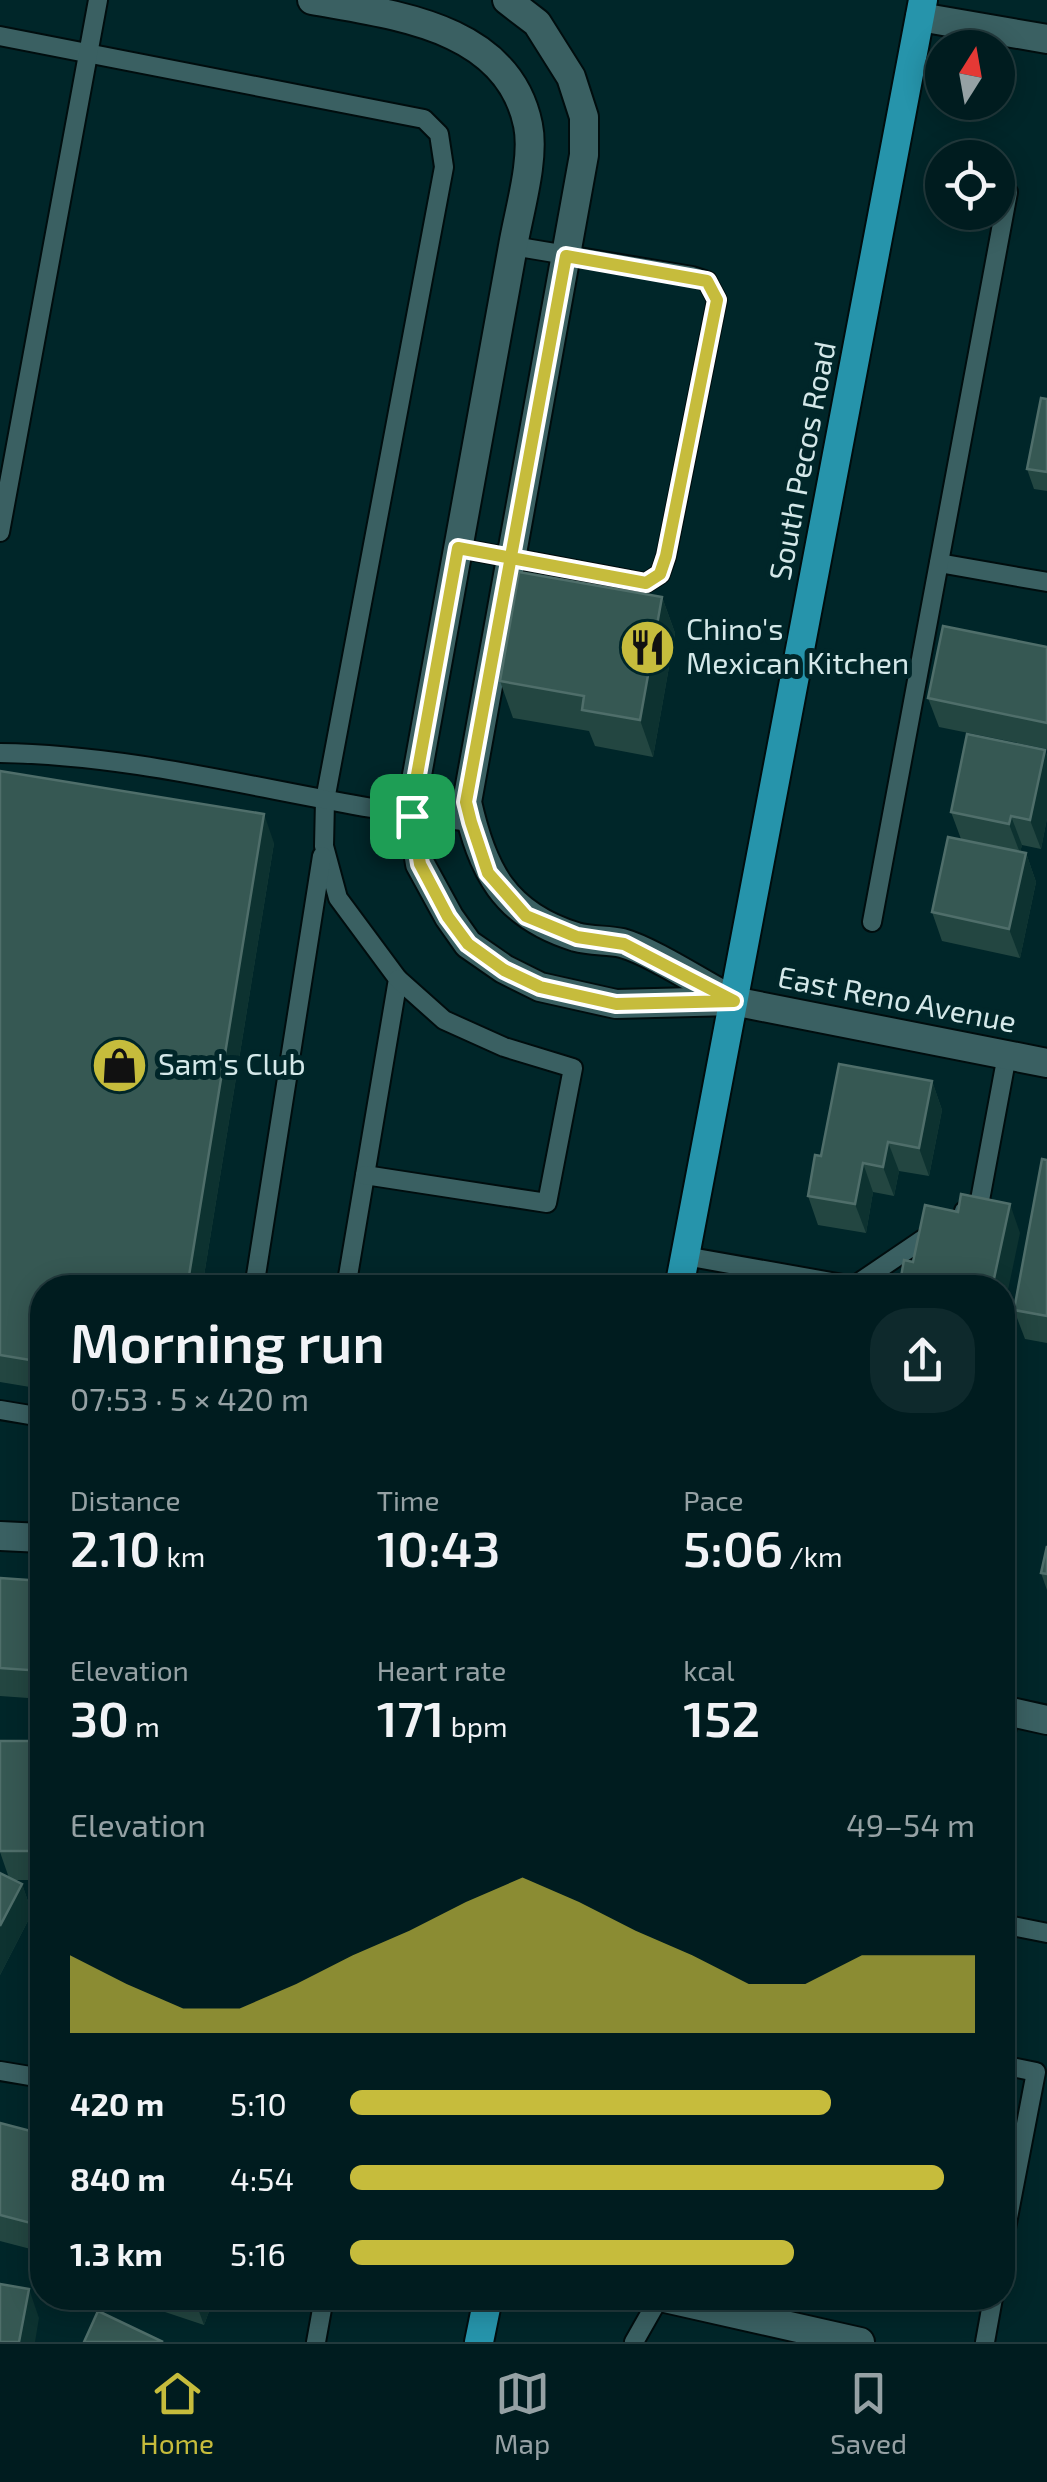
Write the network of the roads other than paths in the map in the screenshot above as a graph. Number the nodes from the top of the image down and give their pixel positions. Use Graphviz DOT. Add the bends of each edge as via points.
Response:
graph roads {
  1 [pos="98,0"];
  2 [pos="312,0"];
  3 [pos="506,0"];
  4 [pos="921,8"];
  5 [pos="0,36"];
  6 [pos="1047,38"];
  7 [pos="88,54"];
  8 [pos="1001,230"];
  9 [pos="513,246"];
  10 [pos="566,256"];
  11 [pos="0,532"];
  12 [pos="458,548"];
  13 [pos="511,558"];
  14 [pos="939,563"];
  15 [pos="1047,582"];
  16 [pos="0,753"];
  17 [pos="325,800"];
  18 [pos="412,816"];
  19 [pos="471,822"];
  20 [pos="324,846"];
  21 [pos="872,922"];
  22 [pos="398,979"];
  23 [pos="734,1001"];
  24 [pos="1008,1055"];
  25 [pos="1047,1063"];
  26 [pos="365,1175"];
  27 [pos="685,1256"];
  28 [pos="256,1275"];
  29 [pos="348,1275"];
  30 [pos="681,1275"];
  31 [pos="792,1275"];
  32 [pos="870,1275"];
  33 [pos="0,1410"];
  34 [pos="30,1415"];
  35 [pos="0,1536"];
  36 [pos="30,1537"];
  37 [pos="1015,1712"];
  38 [pos="1047,1720"];
  39 [pos="1015,1927"];
  40 [pos="1047,1933"];
  41 [pos="1015,2068"];
  42 [pos="0,2071"];
  43 [pos="30,2076"];
  44 [pos="1015,2181"];
  45 [pos="322,2310"];
  46 [pos="486,2310"];
  47 [pos="654,2310"];
  48 [pos="716,2310"];
  49 [pos="991,2310"];
  50 [pos="316,2342"];
  51 [pos="479,2342"];
  52 [pos="634,2342"];
  53 [pos="860,2342"];
  54 [pos="985,2342"];
  1 -- 7 [label="lane"];
  2 -- 9 [label="street" via="406,17 448,33 482,50 516,86 529,126 529,154"];
  3 -- 10 [label="street" via="537,23 571,76 584,117 584,156"];
  4 -- 6 [label="street"];
  4 -- 23 [label="main road, South Pecos Road"];
  5 -- 7 [label="lane"];
  7 -- 11 [label="lane"];
  7 -- 17 [label="lane" via="424,120 439,134 444,166"];
  8 -- 14 [label="lane"];
  9 -- 10 [label="lane"];
  9 -- 12 [label="street"];
  10 -- 13 [label="street"];
  10 -- 13 [label="lane" via="692,276 707,281 717,300 660,574 646,583"];
  12 -- 13 [label="lane"];
  12 -- 18 [label="street"];
  13 -- 19 [label="street" via="466,802"];
  14 -- 15 [label="lane"];
  14 -- 21 [label="lane"];
  16 -- 17 [label="lane" via="146,765"];
  17 -- 18 [label="lane"];
  17 -- 20 [label="lane"];
  18 -- 19 [label="lane"];
  18 -- 23 [label="street" via="420,864 448,917 468,944 504,970 540,987 616,1004"];
  19 -- 23 [label="street" via="488,873 526,916 577,937 624,944"];
  20 -- 22 [label="lane" via="338,898"];
  20 -- 28 [label="lane"];
  22 -- 26 [label="lane"];
  22 -- 26 [label="lane" via="444,1020 573,1068 547,1204"];
  23 -- 24 [label="street, East Reno Avenue"];
  23 -- 27 [label="main road, South Pecos Road"];
  24 -- 25 [label="street, East Reno Avenue"];
  24 -- 32 [label="lane" via="980,1200"];
  26 -- 29 [label="lane"];
  27 -- 30 [label="main road, South Pecos Road"];
  27 -- 31 [label="lane"];
  33 -- 34 [label="lane"];
  35 -- 36 [label="street"];
  37 -- 38 [label="street"];
  39 -- 40 [label="lane"];
  41 -- 44 [label="lane" via="1036,2072"];
  42 -- 43 [label="lane"];
  45 -- 50 [label="lane"];
  46 -- 51 [label="main road"];
  47 -- 52 [label="lane"];
  48 -- 53 [label="street"];
  49 -- 54 [label="lane"];
}
